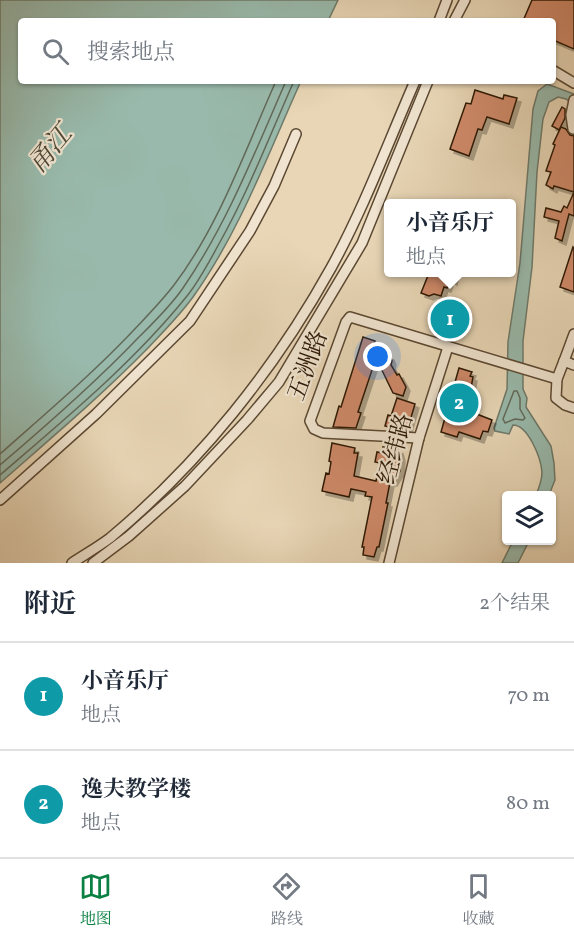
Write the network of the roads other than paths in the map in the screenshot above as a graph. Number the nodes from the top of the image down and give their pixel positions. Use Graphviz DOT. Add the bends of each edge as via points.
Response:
graph roads {
  1 [pos="447,0"];
  2 [pos="465,0"];
  3 [pos="440,18"];
  4 [pos="456,18"];
  5 [pos="556,72"];
  6 [pos="574,82"];
  7 [pos="414,84"];
  8 [pos="427,84"];
  9 [pos="573,102"];
  10 [pos="573,129"];
  11 [pos="296,134"];
  12 [pos="574,334"];
  13 [pos="448,347"];
  14 [pos="569,363"];
  15 [pos="557,379"];
  16 [pos="574,408"];
  17 [pos="419,438"];
  18 [pos="0,500"];
  19 [pos="72,563"];
  20 [pos="93,563"];
  21 [pos="389,563"];
  1 -- 3 [label="street"];
  2 -- 4 [label="street"];
  5 -- 6 [label="street"];
  7 -- 19 [label="street" via="331,267 294,329 241,403 176,477 109,539"];
  8 -- 20 [label="street" via="362,243 279,382 185,486"];
  9 -- 10 [label="street"];
  11 -- 18 [label="street" via="250,231 190,321 96,414"];
  12 -- 14 [label="street"];
  13 -- 15 [label="street, 五洲路"];
  13 -- 17 [label="street, 经纬路"];
  13 -- 17 [label="street, 五洲路" via="350,317 310,421 314,429 323,433"];
  14 -- 15 [label="street"];
  15 -- 16 [label="street" via="556,398"];
  17 -- 21 [label="street, 经纬路"];
}
